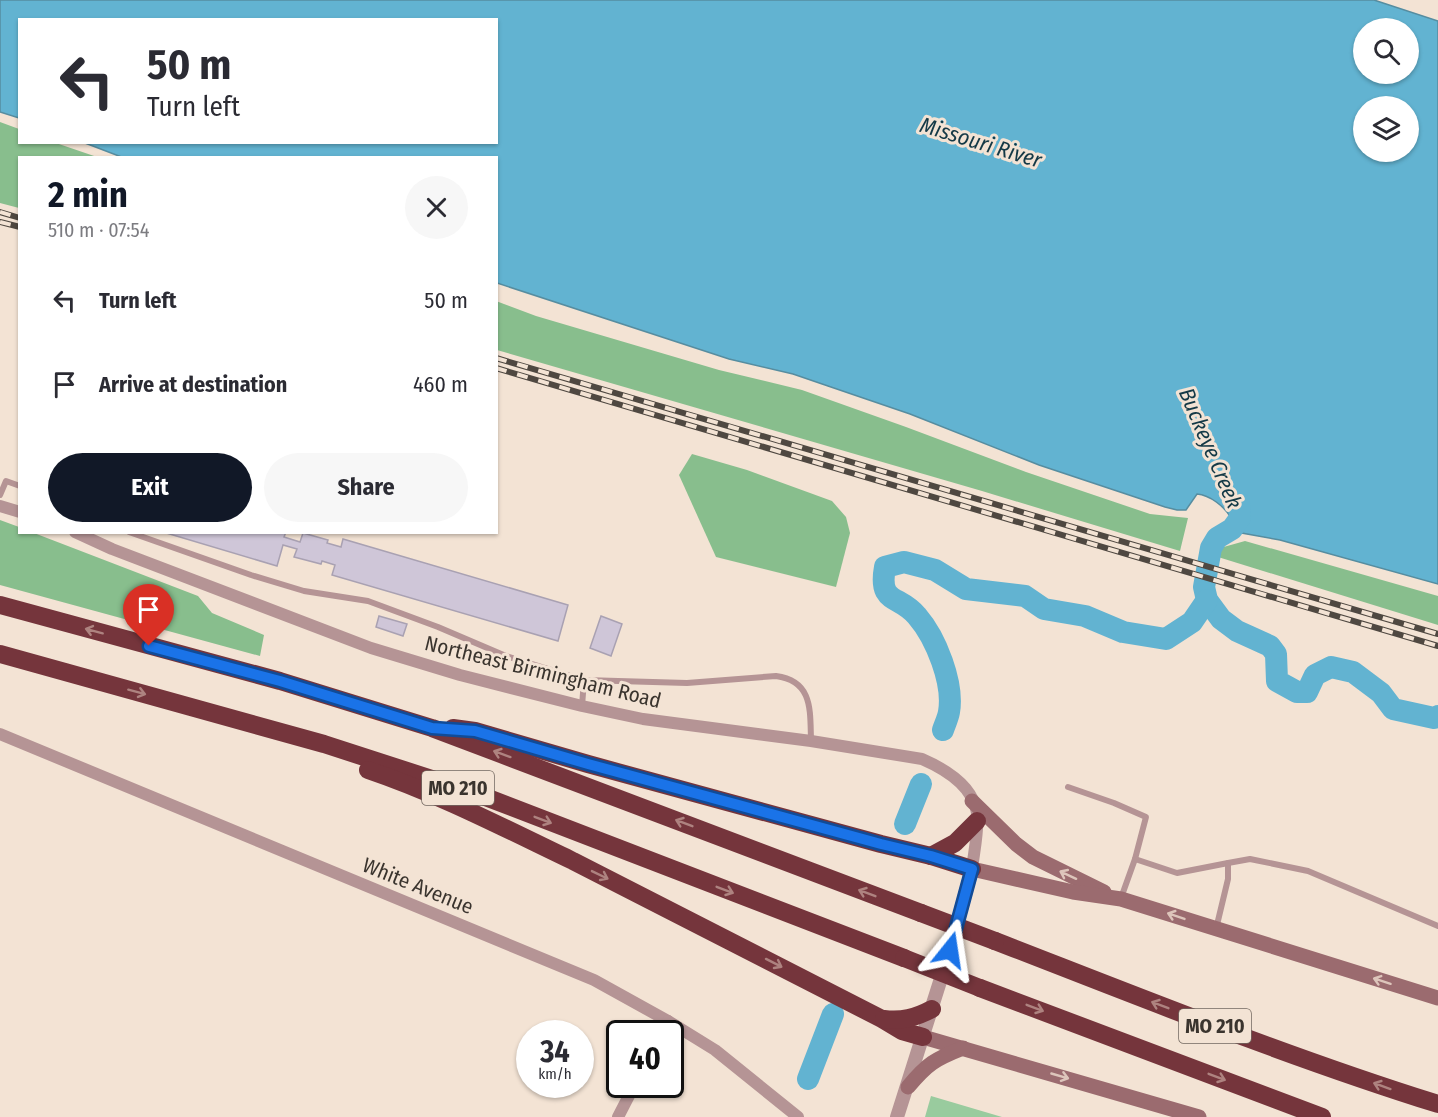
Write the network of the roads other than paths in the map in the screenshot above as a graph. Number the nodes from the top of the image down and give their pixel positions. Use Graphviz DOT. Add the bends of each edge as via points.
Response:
graph roads {
  1 [pos="18,485"];
  2 [pos="0,495"];
  3 [pos="0,506"];
  4 [pos="18,511"];
  5 [pos="79,534"];
  6 [pos="135,534"];
  7 [pos="0,605"];
  8 [pos="0,654"];
  9 [pos="584,680"];
  10 [pos="582,706"];
  11 [pos="259,725"];
  12 [pos="432,728"];
  13 [pos="0,734"];
  14 [pos="811,741"];
  15 [pos="1068,787"];
  16 [pos="972,801"];
  17 [pos="977,821"];
  18 [pos="931,856"];
  19 [pos="1135,859"];
  20 [pos="1228,862"];
  21 [pos="972,869"];
  22 [pos="1121,899"];
  23 [pos="1438,926"];
  24 [pos="1216,930"];
  25 [pos="1438,999"];
  26 [pos="932,1009"];
  27 [pos="882,1019"];
  28 [pos="666,1020"];
  29 [pos="684,1031"];
  30 [pos="923,1037"];
  31 [pos="963,1048"];
  32 [pos="908,1087"];
  33 [pos="628,1098"];
  34 [pos="1438,1104"];
  35 [pos="618,1117"];
  36 [pos="798,1117"];
  37 [pos="897,1117"];
  38 [pos="1199,1117"];
  39 [pos="1322,1117"];
  1 -- 2 [label="lane" via="6,481"];
  3 -- 4 [label="street"];
  5 -- 10 [label="street, Northeast Birmingham Road" via="371,648"];
  6 -- 9 [label="lane" via="304,591 368,601 506,656"];
  12 -- 7 [label="highway, MO 210, one-way" via="280,681"];
  8 -- 11 [label="highway, MO 210, one-way"];
  9 -- 10 [label="lane"];
  9 -- 14 [label="lane" via="687,683 784,677 803,689 808,700"];
  10 -- 14 [label="street, Northeast Birmingham Road" via="643,719"];
  11 -- 27 [label="highway, one-way" via="516,834"];
  11 -- 39 [label="highway, MO 210, one-way, bridge" via="475,793"];
  12 -- 18 [label="highway" via="475,731"];
  34 -- 12 [label="highway, MO 210, one-way, bridge" via="1228,1031"];
  13 -- 28 [label="street, White Avenue" via="594,980"];
  14 -- 16 [label="street, Northeast Birmingham Road" via="922,759 960,781"];
  15 -- 19 [label="lane" via="1146,817"];
  16 -- 17 [label="street, Northeast Birmingham Road"];
  22 -- 16 [label="main road, one-way" via="1033,857"];
  17 -- 18 [label="highway" via="955,843"];
  17 -- 21 [label="street, Northeast Birmingham Road"];
  18 -- 21 [label="highway"];
  19 -- 20 [label="lane" via="1177,873"];
  19 -- 22 [label="lane"];
  20 -- 23 [label="lane" via="1250,859 1308,871"];
  20 -- 24 [label="lane"];
  21 -- 22 [label="main road"];
  21 -- 26 [label="street"];
  24 -- 22 [label="main road, one-way"];
  25 -- 24 [label="main road, one-way"];
  26 -- 27 [label="highway" via="910,1018"];
  26 -- 30 [label="street"];
  27 -- 30 [label="highway"];
  29 -- 36 [label="street, White Avenue" via="715,1050"];
  30 -- 31 [label="main road"];
  30 -- 32 [label="street"];
  31 -- 32 [label="main road" via="937,1058"];
  31 -- 38 [label="main road, one-way"];
  32 -- 37 [label="street"];
  33 -- 35 [label="street"];
}
